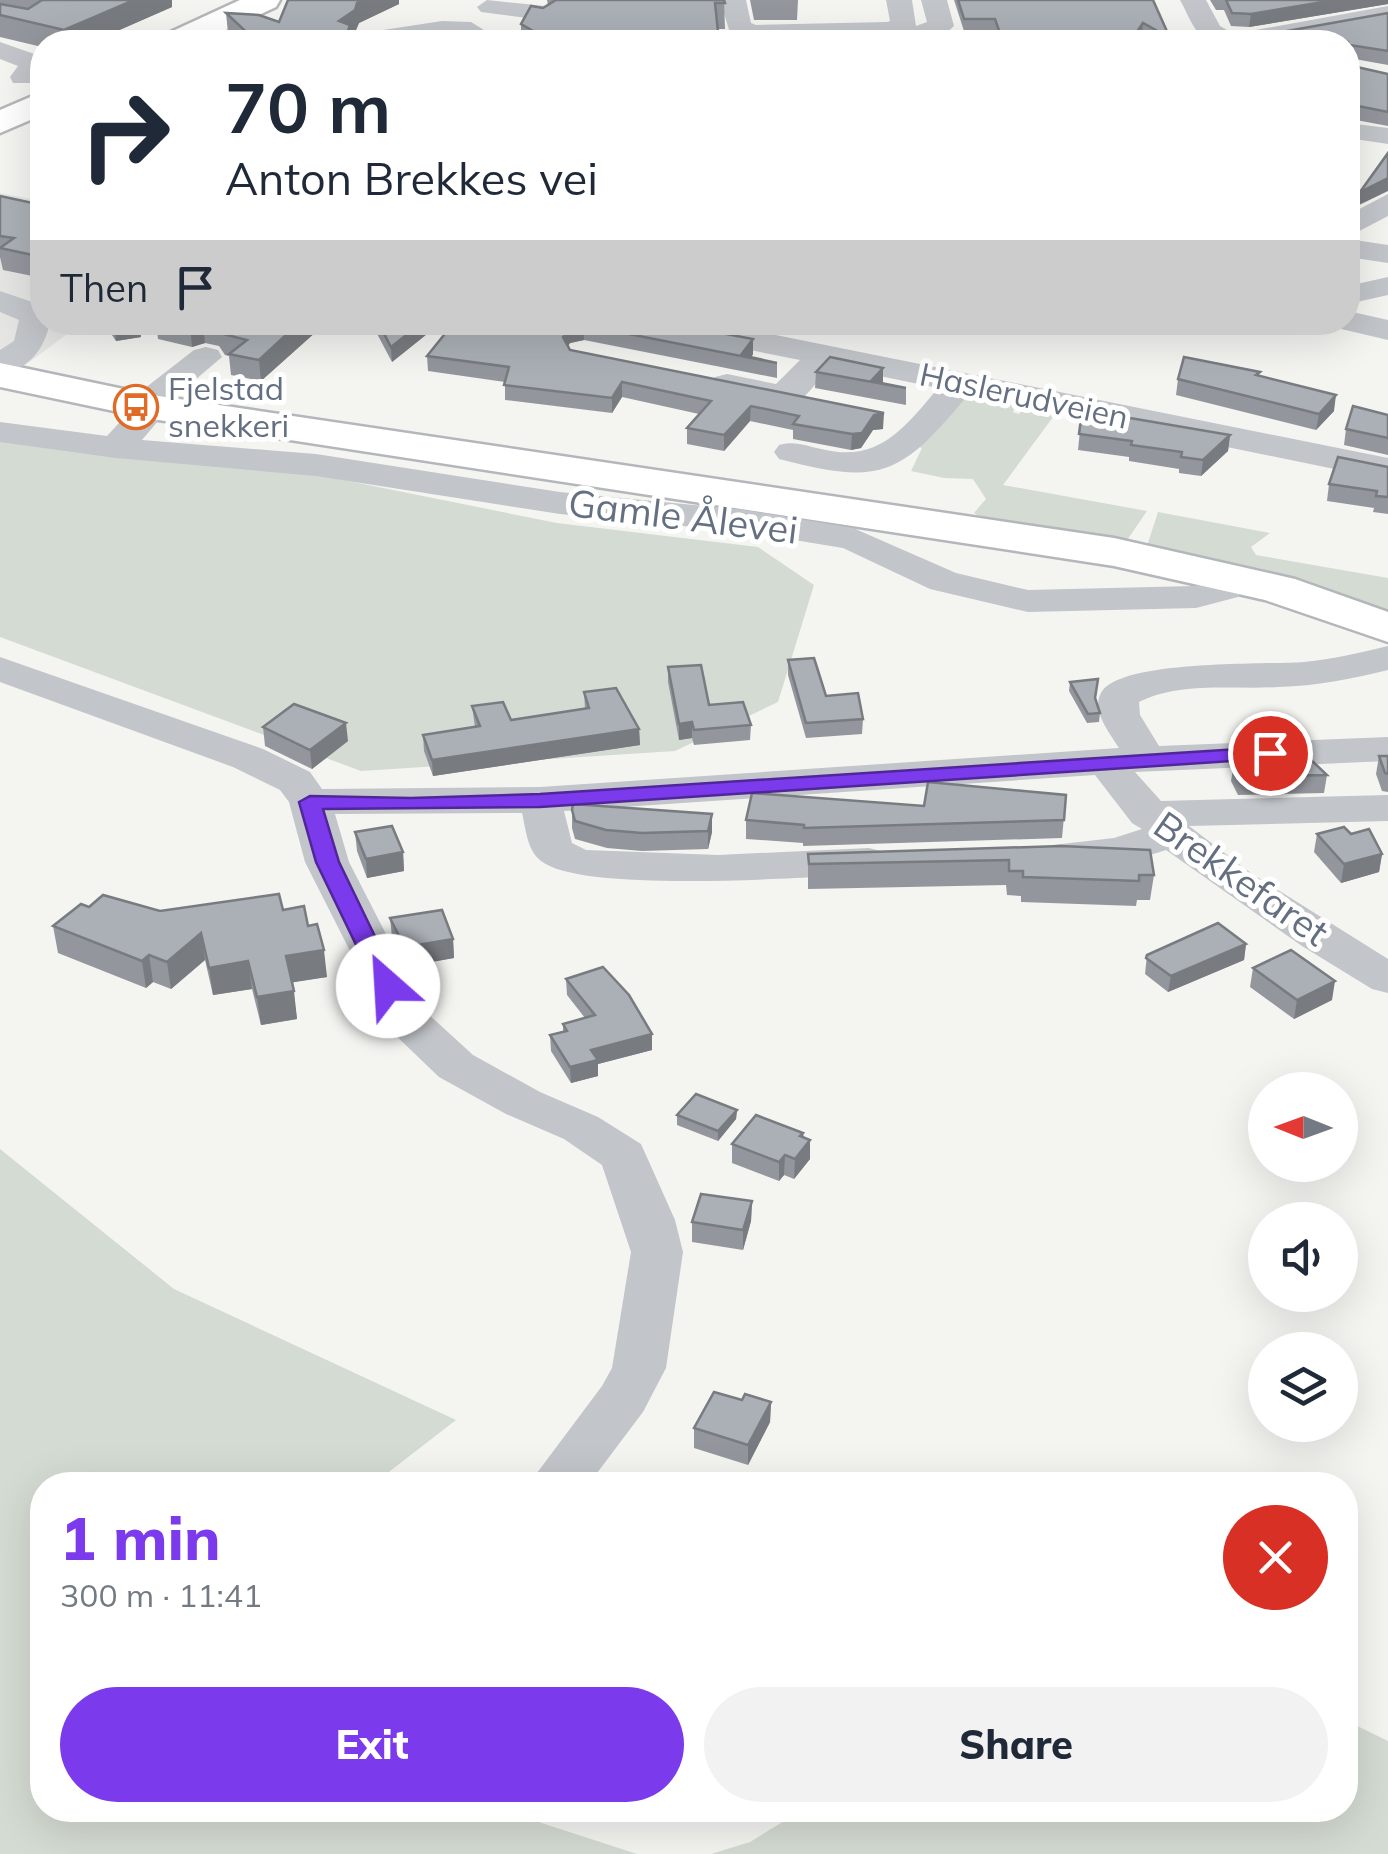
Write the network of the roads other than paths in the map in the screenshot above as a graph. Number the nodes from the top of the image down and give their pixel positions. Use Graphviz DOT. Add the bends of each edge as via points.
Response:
graph roads {
  1 [pos="218,0"];
  2 [pos="234,0"];
  3 [pos="249,0"];
  4 [pos="264,0"];
  5 [pos="733,0"];
  6 [pos="855,0"];
  7 [pos="934,0"];
  8 [pos="1193,0"];
  9 [pos="497,3"];
  10 [pos="900,5"];
  11 [pos="1388,14"];
  12 [pos="542,23"];
  13 [pos="174,30"];
  14 [pos="178,30"];
  15 [pos="182,30"];
  16 [pos="186,30"];
  17 [pos="471,30"];
  18 [pos="746,30"];
  19 [pos="891,30"];
  20 [pos="929,30"];
  21 [pos="1209,30"];
  22 [pos="1298,30"];
  23 [pos="0,50"];
  24 [pos="30,62"];
  25 [pos="30,94"];
  26 [pos="30,96"];
  27 [pos="0,111"];
  28 [pos="0,123"];
  29 [pos="1360,132"];
  30 [pos="1388,136"];
  31 [pos="1388,204"];
  32 [pos="1360,221"];
  33 [pos="1360,250"];
  34 [pos="1388,254"];
  35 [pos="1388,286"];
  36 [pos="1360,292"];
  37 [pos="0,301"];
  38 [pos="30,312"];
  39 [pos="1360,324"];
  40 [pos="1388,330"];
  41 [pos="32,335"];
  42 [pos="722,335"];
  43 [pos="206,356"];
  44 [pos="822,356"];
  45 [pos="0,366"];
  46 [pos="0,375"];
  47 [pos="694,377"];
  48 [pos="961,383"];
  49 [pos="784,396"];
  50 [pos="820,403"];
  51 [pos="148,407"];
  52 [pos="0,432"];
  53 [pos="116,448"];
  54 [pos="805,460"];
  55 [pos="1388,469"];
  56 [pos="1233,577"];
  57 [pos="1388,628"];
  58 [pos="1388,658"];
  59 [pos="0,669"];
  60 [pos="1388,748"];
  61 [pos="1128,762"];
  62 [pos="540,800"];
  63 [pos="310,802"];
  64 [pos="1388,808"];
  65 [pos="1160,823"];
  66 [pos="1034,856"];
  67 [pos="918,860"];
  68 [pos="1388,979"];
  69 [pos="566,1472"];
  1 -- 13 [label="main road"];
  2 -- 14 [label="main road"];
  3 -- 15 [label="main road"];
  4 -- 16 [label="main road"];
  5 -- 18 [label="street" via="739,28"];
  6 -- 10 [label="street" via="858,10"];
  7 -- 20 [label="street" via="941,26"];
  8 -- 21 [label="street"];
  9 -- 12 [label="street" via="536,11"];
  9 -- 17 [label="street"];
  10 -- 19 [label="street" via="904,24"];
  11 -- 22 [label="street"];
  23 -- 24 [label="street"];
  25 -- 27 [label="main road"];
  26 -- 28 [label="main road"];
  29 -- 30 [label="street"];
  31 -- 32 [label="street"];
  33 -- 34 [label="street"];
  35 -- 36 [label="street"];
  37 -- 38 [label="street"];
  39 -- 40 [label="street"];
  41 -- 45 [label="street" via="29,346"];
  42 -- 44 [label="street, Haslerudveien"];
  43 -- 51 [label="street"];
  44 -- 48 [label="street, Haslerudveien"];
  44 -- 49 [label="street"];
  46 -- 51 [label="main road, Gamle Ålevei"];
  47 -- 49 [label="street"];
  48 -- 54 [label="street" via="888,456 864,464"];
  48 -- 55 [label="street, Haslerudveien"];
  49 -- 50 [label="street"];
  51 -- 53 [label="street"];
  51 -- 56 [label="main road, Gamle Ålevei" via="1114,552"];
  52 -- 53 [label="street, Gamle Ålevei"];
  53 -- 56 [label="street, Gamle Ålevei" via="316,465 853,539 943,581 1028,600 1196,597 1225,590"];
  56 -- 57 [label="main road, Gamle Ålevei"];
  58 -- 61 [label="street, Brekkefaret" via="1319,672 1128,690 1119,696"];
  59 -- 63 [label="street" via="248,758 294,781"];
  60 -- 61 [label="street"];
  61 -- 62 [label="street"];
  61 -- 65 [label="street, Brekkefaret" via="1120,786"];
  62 -- 63 [label="street"];
  62 -- 67 [label="street" via="552,850 586,863 718,868"];
  63 -- 69 [label="street" via="328,862 406,1020 456,1066 624,1156 649,1220 656,1252 639,1368"];
  64 -- 65 [label="street"];
  65 -- 66 [label="street" via="1120,851"];
  65 -- 68 [label="street, Brekkefaret"];
}
